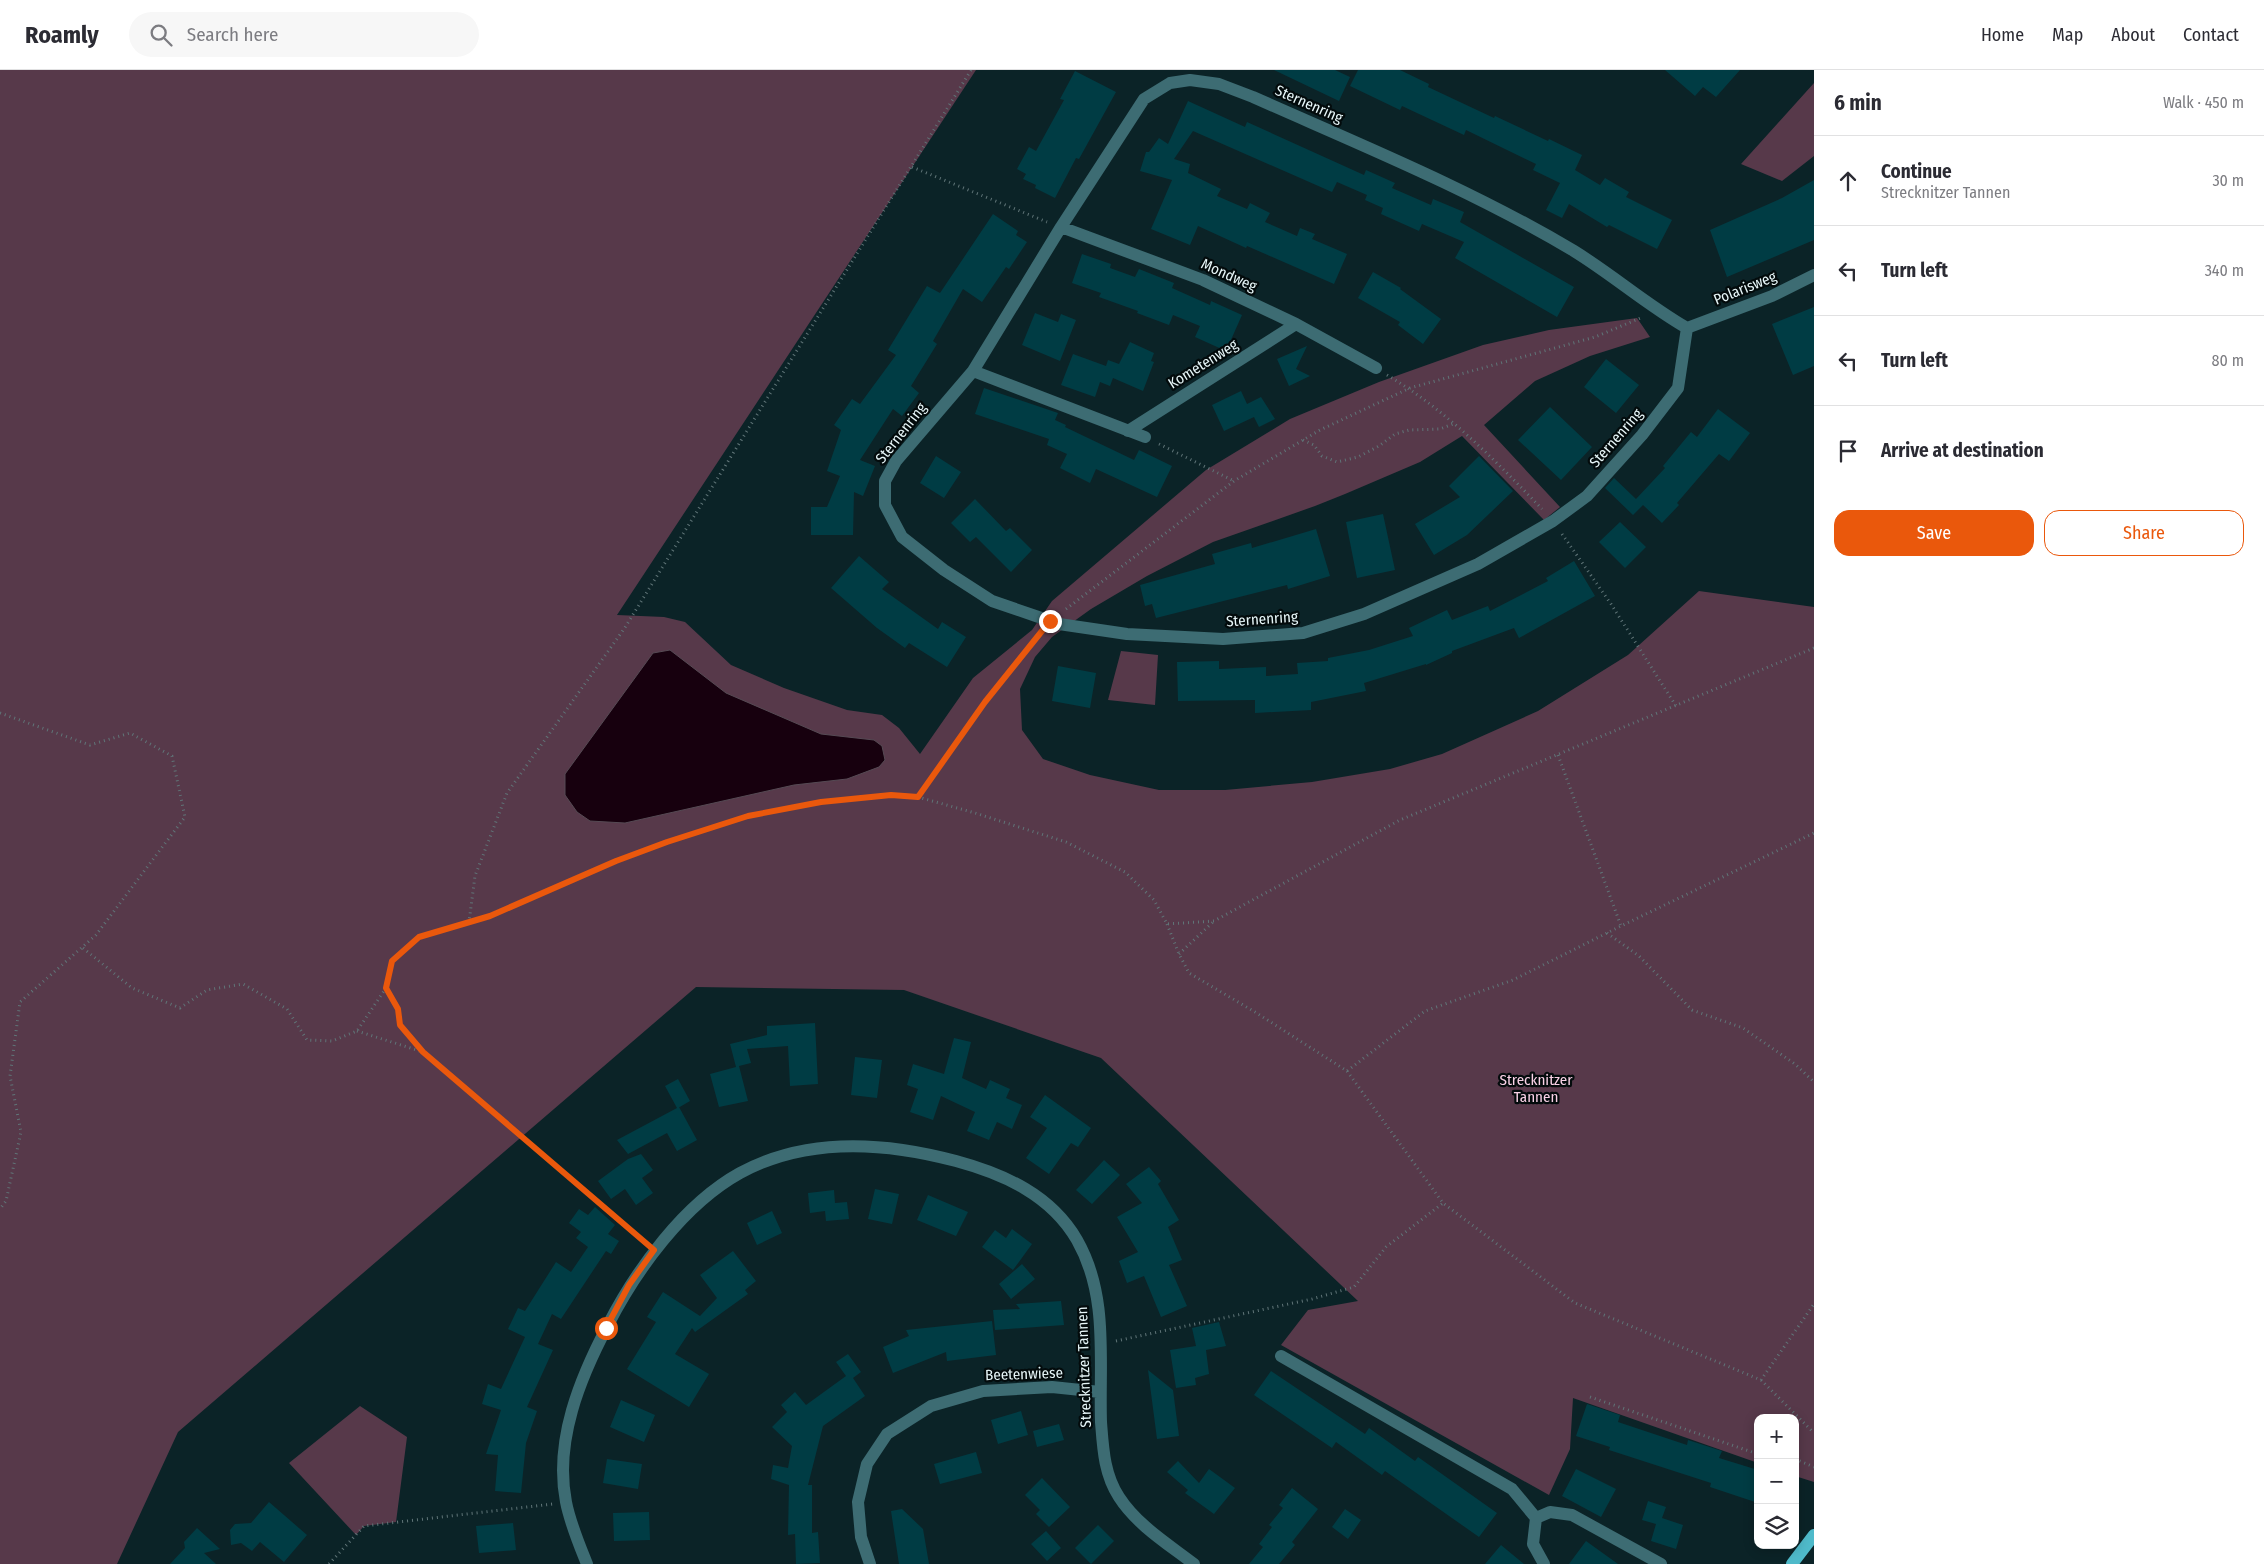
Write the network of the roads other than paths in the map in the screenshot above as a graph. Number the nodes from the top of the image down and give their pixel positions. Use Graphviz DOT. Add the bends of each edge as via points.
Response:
graph roads {
  1 [pos="1061,228"];
  2 [pos="1814,275"];
  3 [pos="1296,324"];
  4 [pos="1687,328"];
  5 [pos="1376,368"];
  6 [pos="973,371"];
  7 [pos="1128,431"];
  8 [pos="1145,437"];
  9 [pos="1281,1356"];
  10 [pos="1100,1392"];
  11 [pos="1536,1518"];
  12 [pos="1814,1535"];
  13 [pos="587,1564"];
  14 [pos="870,1564"];
  15 [pos="1194,1564"];
  16 [pos="1544,1564"];
  17 [pos="1661,1564"];
  18 [pos="1792,1564"];
  1 -- 3 [label="street, Mondweg" via="1203,280"];
  1 -- 4 [label="street, Sternenring" via="1144,99 1170,83 1190,80 1219,84 1253,96 1501,211 1576,252 1656,310"];
  1 -- 6 [label="street, Sternenring"];
  2 -- 4 [label="street, Polarisweg" via="1772,296"];
  3 -- 5 [label="street, Mondweg"];
  3 -- 7 [label="street, Kometenweg"];
  4 -- 6 [label="street, Sternenring" via="1678,388 1642,435 1587,496 1553,521 1478,564 1364,614 1303,633 1223,639 1127,634 1059,624 992,601 944,570 902,537 885,505 885,481 896,461"];
  6 -- 7 [label="street"];
  7 -- 8 [label="street"];
  9 -- 11 [label="street" via="1512,1488"];
  10 -- 13 [label="street, Strecknitzer Tannen" via="1099,1302 1090,1269 1077,1240 1056,1211 1023,1186 987,1169 942,1157 877,1146 824,1147 778,1157 739,1174 708,1196 654,1250 629,1285 610,1320 576,1398 564,1441 566,1502"];
  10 -- 14 [label="street, Beetenwiese" via="1052,1387 984,1391 931,1406 887,1434 867,1464 858,1502 861,1537"];
  10 -- 15 [label="street, Strecknitzer Tannen" via="1103,1459 1118,1496 1146,1528"];
  11 -- 16 [label="street" via="1533,1544"];
  11 -- 17 [label="street" via="1550,1512 1572,1515"];
  12 -- 18 [label="main road"];
}
